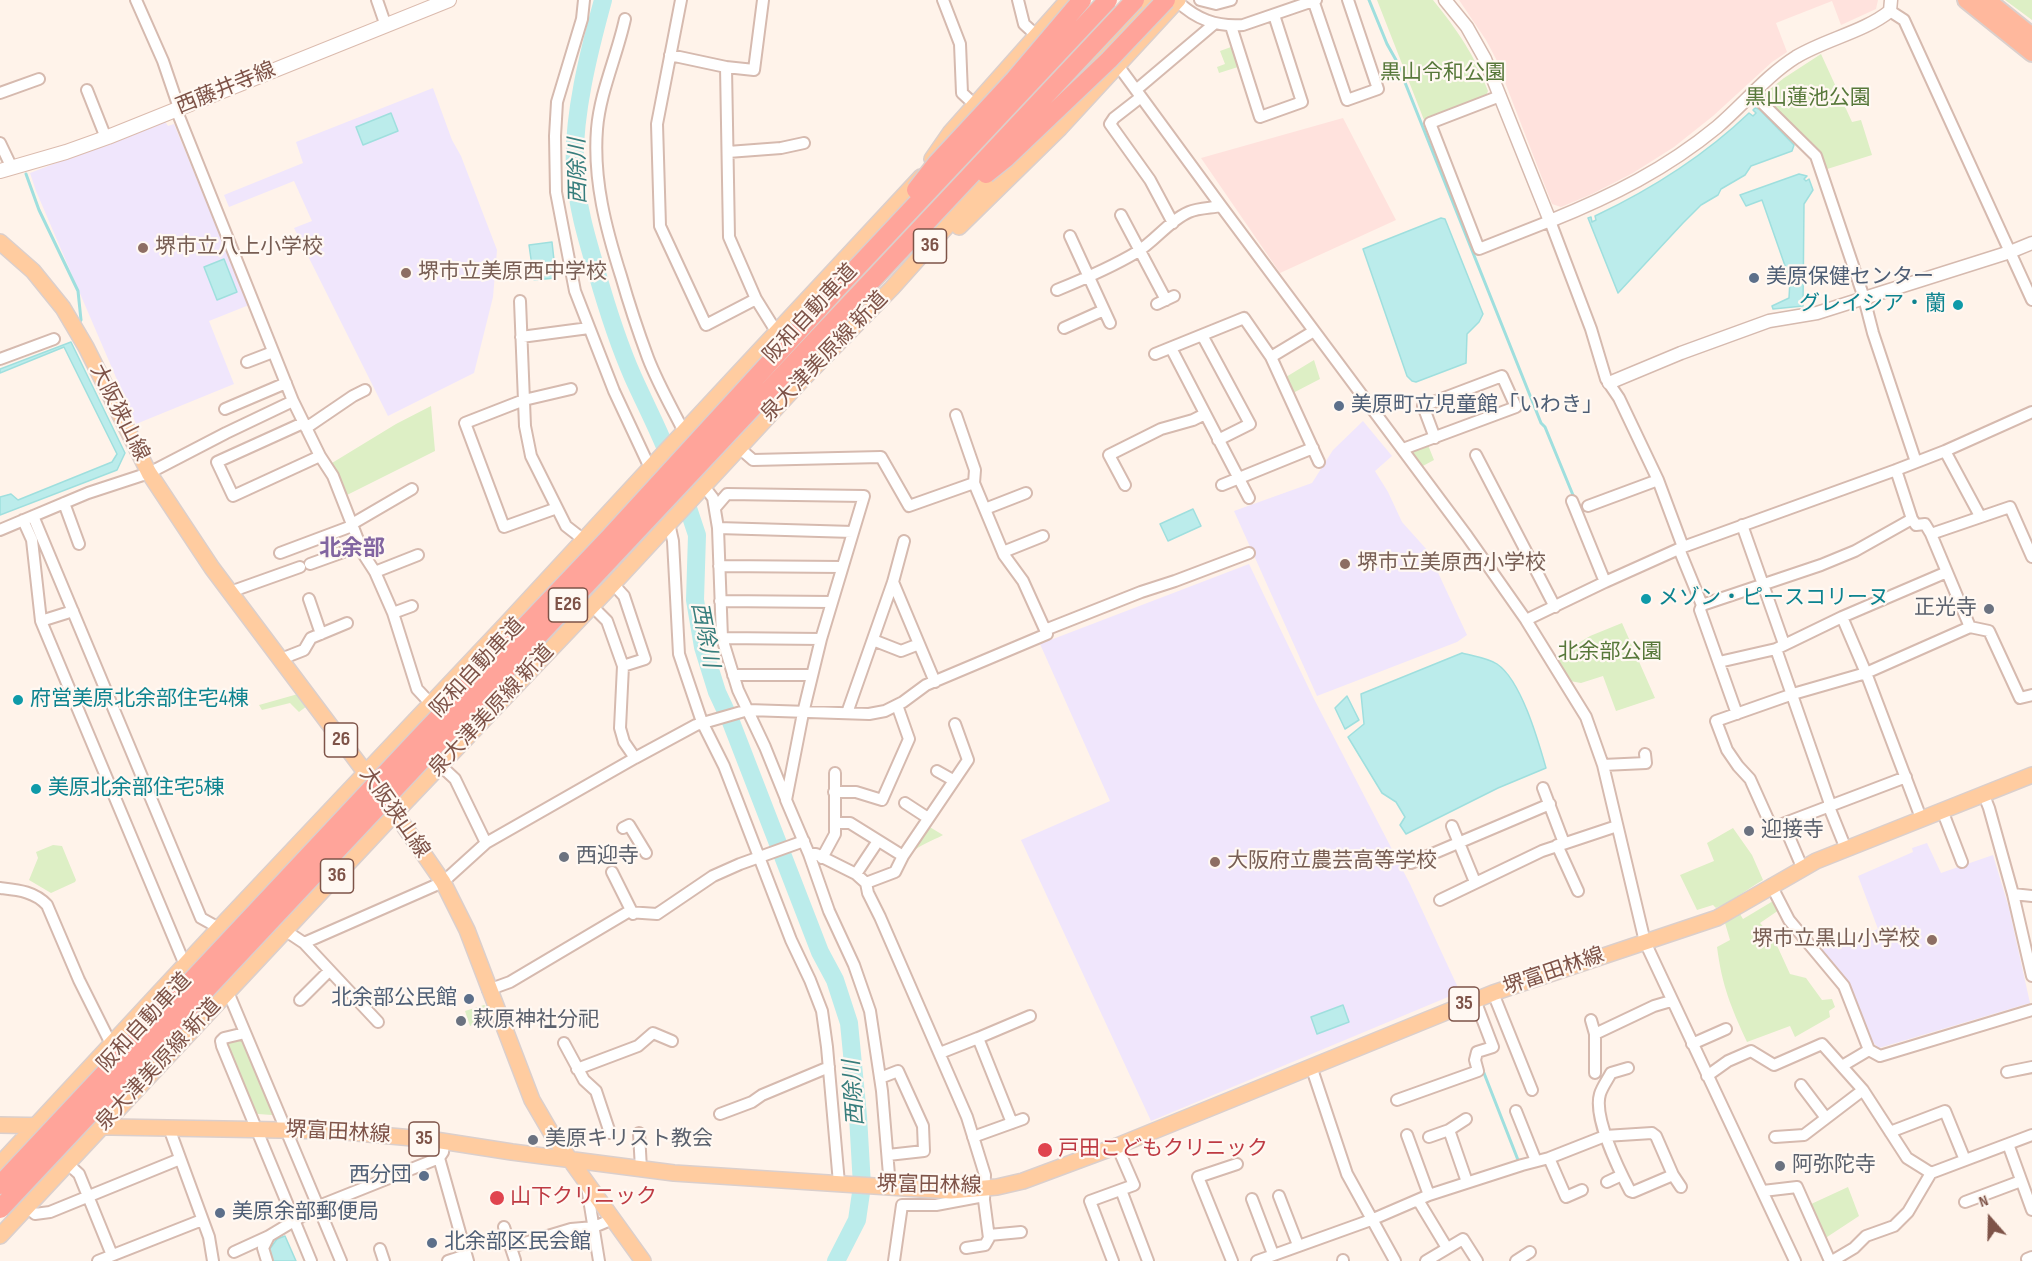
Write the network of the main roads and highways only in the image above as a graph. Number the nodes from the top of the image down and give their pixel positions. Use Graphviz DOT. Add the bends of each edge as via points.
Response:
graph roads {
  1 [pos="449,0"];
  2 [pos="1069,0"];
  3 [pos="1093,0"];
  4 [pos="1108,0"];
  5 [pos="1135,0"];
  6 [pos="1154,0"];
  7 [pos="1173,0"];
  8 [pos="1965,0"];
  9 [pos="1987,0"];
  10 [pos="1081,7"];
  11 [pos="2032,36"];
  12 [pos="2032,53"];
  13 [pos="6,169"];
  14 [pos="917,182"];
  15 [pos="938,212"];
  16 [pos="0,242"];
  17 [pos="846,279"];
  18 [pos="892,288"];
  19 [pos="366,773"];
  20 [pos="2032,775"];
  21 [pos="395,813"];
  22 [pos="0,1125"];
  23 [pos="36,1125"];
  24 [pos="101,1127"];
  25 [pos="569,1159"];
  26 [pos="0,1164"];
  27 [pos="0,1185"];
  28 [pos="0,1209"];
  29 [pos="0,1236"];
  30 [pos="644,1261"];
  1 -- 13 [label="main road, 西藤井寺線" via="106,138"];
  2 -- 14 [label="main road, 36" via="950,133"];
  3 -- 10 [label="main road, 36"];
  4 -- 17 [label="highway, 阪和自動車道 / E26, bridge"];
  5 -- 15 [label="highway, 阪和自動車道 / E26, bridge"];
  6 -- 18 [label="main road, 泉大津美原線 新道 / 36"];
  7 -- 15 [label="highway, bridge" via="1006,158"];
  7 -- 18 [label="main road, 36" via="1035,152"];
  8 -- 12 [label="highway"];
  9 -- 11 [label="highway"];
  10 -- 14 [label="main road, 36"];
  10 -- 17 [label="highway, bridge" via="938,163"];
  14 -- 19 [label="main road, 36"];
  15 -- 28 [label="highway, 阪和自動車道 / E26, bridge"];
  16 -- 19 [label="main road, 大阪狭山線 / 26" via="33,271 63,308 149,473 212,568"];
  17 -- 27 [label="highway, 阪和自動車道 / E26, bridge" via="609,538"];
  18 -- 21 [label="main road, 泉大津美原線 新道 / 36"];
  19 -- 21 [label="main road, 大阪狭山線 / 26"];
  19 -- 23 [label="main road, 36"];
  20 -- 25 [label="main road, 堺富田林線 / 35" via="1802,867 1717,918 1493,993 1118,1146 985,1192 641,1169"];
  21 -- 24 [label="main road, 泉大津美原線 新道 / 36"];
  21 -- 25 [label="main road, 大阪狭山線 / 26" via="443,882 467,930 532,1100"];
  22 -- 23 [label="main road, 堺富田林線 / 35"];
  23 -- 24 [label="main road, 堺富田林線 / 35"];
  23 -- 26 [label="main road, 36"];
  24 -- 25 [label="main road, 堺富田林線 / 35" via="335,1131"];
  24 -- 29 [label="main road, 泉大津美原線 新道 / 36"];
  25 -- 30 [label="main road, 大阪狭山線 / 26"];
}
